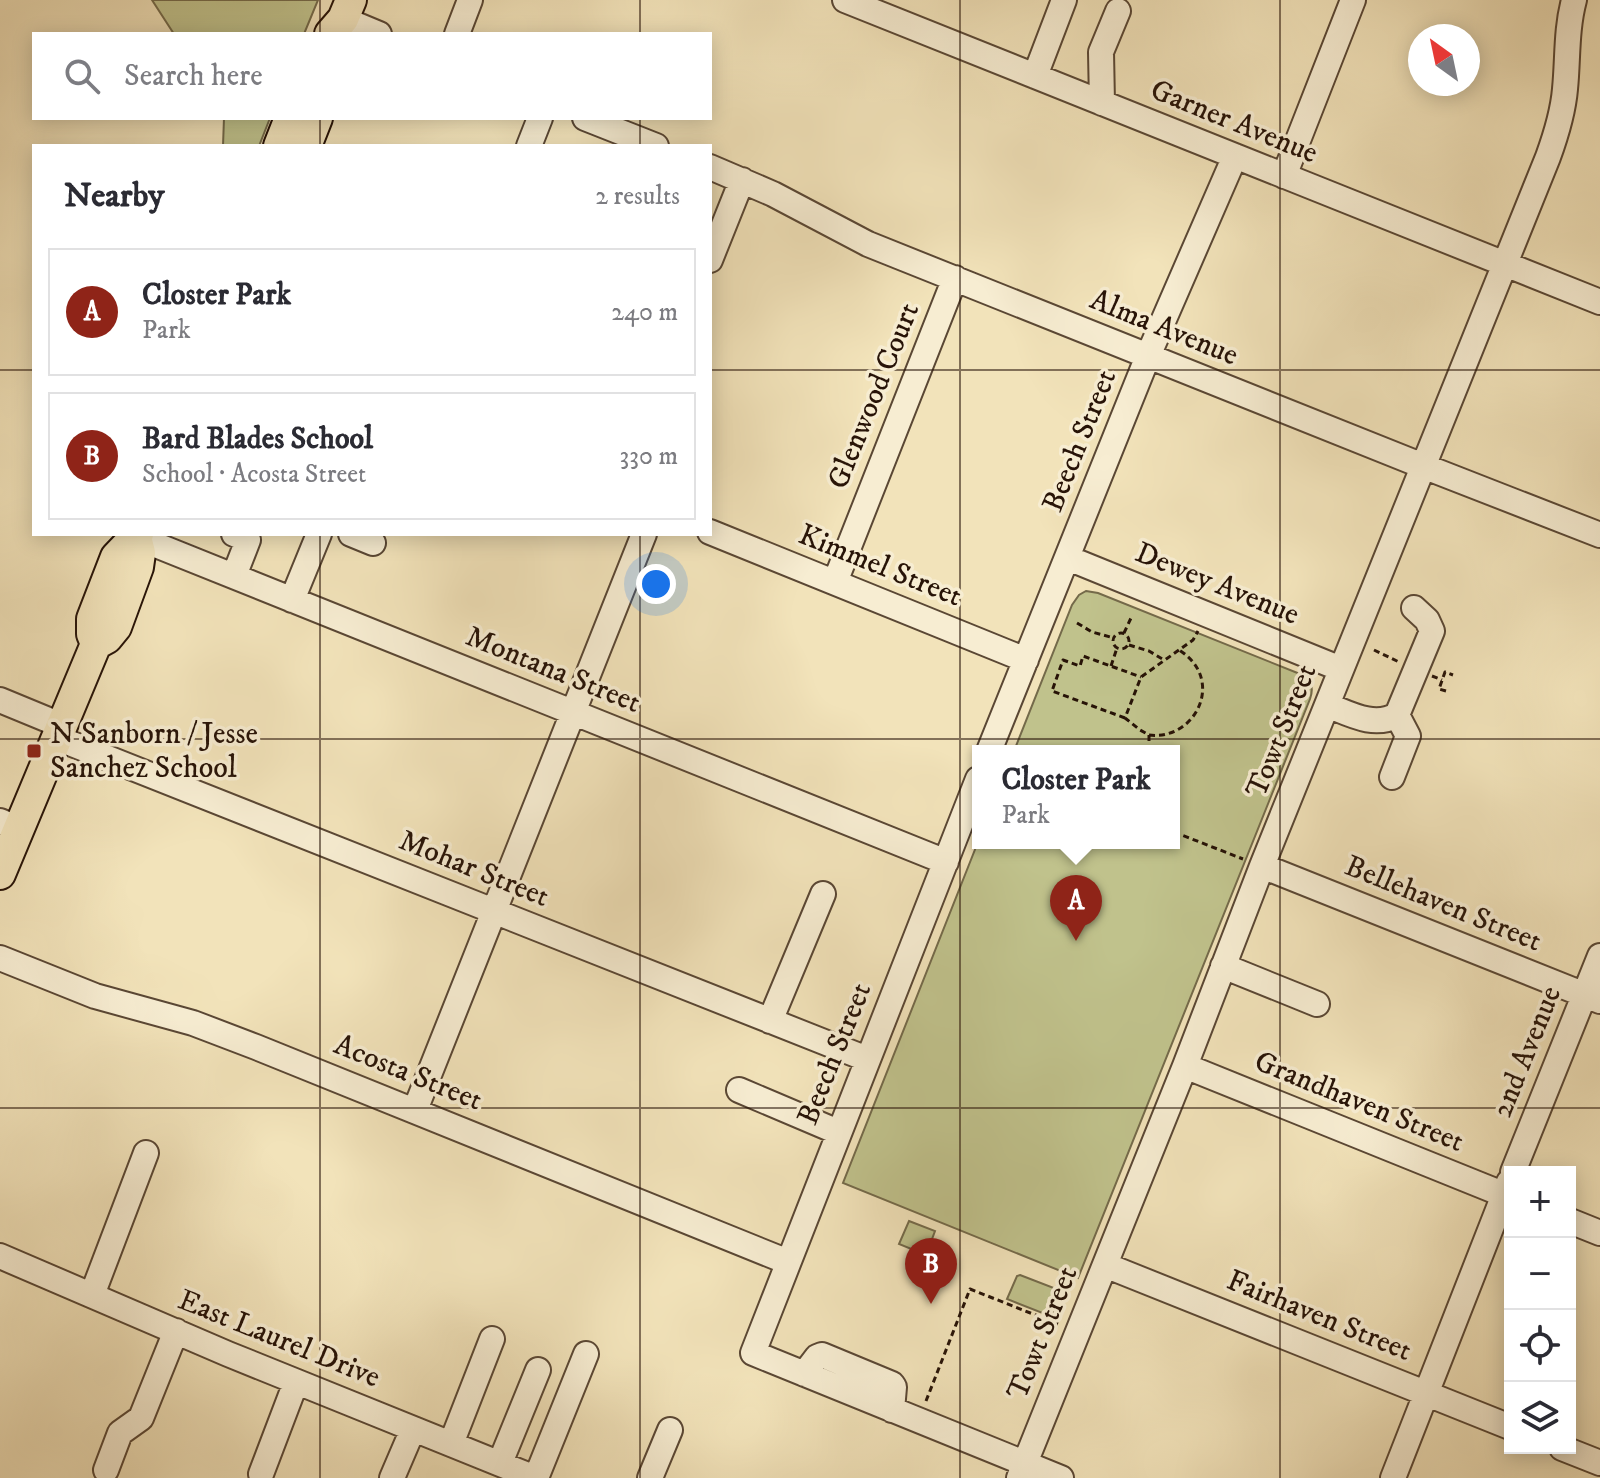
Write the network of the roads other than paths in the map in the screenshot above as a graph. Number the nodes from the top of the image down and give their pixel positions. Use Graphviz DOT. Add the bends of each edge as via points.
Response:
graph roads {
  1 [pos="470,0"];
  2 [pos="845,0"];
  3 [pos="1064,0"];
  4 [pos="1353,0"];
  5 [pos="1574,0"];
  6 [pos="904,11"];
  7 [pos="1118,11"];
  8 [pos="342,22"];
  9 [pos="373,32"];
  10 [pos="458,32"];
  11 [pos="1035,76"];
  12 [pos="1102,103"];
  13 [pos="289,120"];
  14 [pos="316,120"];
  15 [pos="539,120"];
  16 [pos="590,120"];
  17 [pos="280,144"];
  18 [pos="307,144"];
  19 [pos="530,144"];
  20 [pos="651,144"];
  21 [pos="1235,156"];
  22 [pos="712,168"];
  23 [pos="1284,176"];
  24 [pos="742,180"];
  25 [pos="712,255"];
  26 [pos="1504,263"];
  27 [pos="955,278"];
  28 [pos="1600,302"];
  29 [pos="1148,356"];
  30 [pos="1423,466"];
  31 [pos="712,533"];
  32 [pos="1600,535"];
  33 [pos="137,536"];
  34 [pos="239,536"];
  35 [pos="318,536"];
  36 [pos="643,536"];
  37 [pos="1068,558"];
  38 [pos="234,576"];
  39 [pos="835,582"];
  40 [pos="292,600"];
  41 [pos="1414,608"];
  42 [pos="1026,660"];
  43 [pos="1341,669"];
  44 [pos="0,700"];
  45 [pos="1327,705"];
  46 [pos="573,714"];
  47 [pos="1397,715"];
  48 [pos="60,732"];
  49 [pos="991,745"];
  50 [pos="1392,777"];
  51 [pos="972,795"];
  52 [pos="10,825"];
  53 [pos="946,862"];
  54 [pos="1252,863"];
  55 [pos="0,874"];
  56 [pos="823,894"];
  57 [pos="493,912"];
  58 [pos="1600,956"];
  59 [pos="0,958"];
  60 [pos="1223,966"];
  61 [pos="1592,998"];
  62 [pos="1317,1004"];
  63 [pos="770,1021"];
  64 [pos="867,1059"];
  65 [pos="1185,1066"];
  66 [pos="739,1090"];
  67 [pos="415,1110"];
  68 [pos="838,1132"];
  69 [pos="146,1153"];
  70 [pos="1518,1166"];
  71 [pos="1504,1184"];
  72 [pos="1504,1198"];
  73 [pos="1576,1223"];
  74 [pos="1600,1233"];
  75 [pos="0,1256"];
  76 [pos="788,1262"];
  77 [pos="1105,1265"];
  78 [pos="92,1295"];
  79 [pos="176,1331"];
  80 [pos="492,1339"];
  81 [pos="586,1354"];
  82 [pos="538,1370"];
  83 [pos="296,1382"];
  84 [pos="1426,1393"];
  85 [pos="1504,1425"];
  86 [pos="413,1429"];
  87 [pos="670,1430"];
  88 [pos="451,1444"];
  89 [pos="1576,1454"];
  90 [pos="500,1463"];
  91 [pos="1600,1463"];
  92 [pos="106,1470"];
  93 [pos="1022,1471"];
  94 [pos="261,1474"];
  95 [pos="392,1478"];
  96 [pos="536,1478"];
  97 [pos="650,1478"];
  98 [pos="1061,1478"];
  99 [pos="1393,1478"];
  1 -- 10 [label="street"];
  2 -- 6 [label="street, Garner Avenue"];
  3 -- 11 [label="street"];
  4 -- 23 [label="street"];
  5 -- 26 [label="street, Towt Street" via="1560,121"];
  6 -- 11 [label="street, Garner Avenue"];
  7 -- 12 [label="street" via="1101,52"];
  8 -- 9 [label="street"];
  11 -- 12 [label="street, Garner Avenue"];
  12 -- 21 [label="street, Garner Avenue"];
  13 -- 17 [label="main road"];
  14 -- 18 [label="main road"];
  15 -- 19 [label="street"];
  16 -- 20 [label="street"];
  21 -- 23 [label="street, Garner Avenue"];
  21 -- 29 [label="street, Beech Street"];
  22 -- 24 [label="street, Alma Avenue"];
  23 -- 26 [label="street, Garner Avenue"];
  24 -- 25 [label="street"];
  24 -- 27 [label="street, Alma Avenue" via="868,244"];
  26 -- 28 [label="street, Garner Avenue"];
  26 -- 30 [label="street, Towt Street"];
  27 -- 29 [label="street, Alma Avenue"];
  27 -- 39 [label="street, Glenwood Court"];
  29 -- 30 [label="street, Alma Avenue"];
  29 -- 37 [label="street, Beech Street"];
  30 -- 32 [label="street, Alma Avenue"];
  30 -- 43 [label="street, Towt Street"];
  31 -- 39 [label="street, Kimmel Street"];
  33 -- 38 [label="street, Montana Street"];
  33 -- 48 [label="main road" via="138,567 116,627 96,644"];
  34 -- 38 [label="street" via="248,540"];
  35 -- 40 [label="street"];
  36 -- 46 [label="street"];
  37 -- 42 [label="street, Beech Street"];
  37 -- 43 [label="street, Dewey Avenue"];
  38 -- 40 [label="street, Montana Street"];
  39 -- 42 [label="street, Kimmel Street"];
  40 -- 46 [label="street, Montana Street"];
  41 -- 47 [label="street" via="1432,631"];
  42 -- 49 [label="street, Beech Street"];
  43 -- 45 [label="street, Towt Street"];
  44 -- 48 [label="street, Mohar Street"];
  45 -- 47 [label="street" via="1368,721"];
  45 -- 54 [label="street, Towt Street"];
  46 -- 53 [label="street, Montana Street"];
  46 -- 57 [label="street"];
  47 -- 50 [label="street" via="1408,739"];
  48 -- 52 [label="main road"];
  48 -- 57 [label="street, Mohar Street"];
  51 -- 53 [label="street, Beech Street"];
  52 -- 55 [label="main road"];
  53 -- 64 [label="street, Beech Street"];
  54 -- 60 [label="street, Towt Street"];
  54 -- 61 [label="street, Bellehaven Street"];
  56 -- 63 [label="street"];
  57 -- 63 [label="street, Mohar Street"];
  57 -- 67 [label="street"];
  58 -- 61 [label="street, 2nd Avenue"];
  59 -- 67 [label="street, Acosta Street" via="95,996 226,1035"];
  60 -- 62 [label="street"];
  60 -- 65 [label="street, Towt Street"];
  61 -- 70 [label="street, 2nd Avenue"];
  63 -- 64 [label="street, Mohar Street"];
  64 -- 68 [label="street, Beech Street"];
  65 -- 71 [label="street, Grandhaven Street"];
  65 -- 77 [label="street, Towt Street"];
  66 -- 68 [label="street"];
  67 -- 76 [label="street, Acosta Street"];
  68 -- 76 [label="street, Beech Street"];
  69 -- 78 [label="street"];
  72 -- 84 [label="street, 2nd Avenue"];
  73 -- 74 [label="street"];
  75 -- 78 [label="street, East Laurel Drive"];
  76 -- 93 [label="street, Beech Street" via="753,1353"];
  77 -- 84 [label="street, Fairhaven Street"];
  77 -- 93 [label="street, Towt Street"];
  78 -- 79 [label="street, East Laurel Drive"];
  79 -- 83 [label="street, East Laurel Drive"];
  79 -- 92 [label="street" via="141,1418 120,1433"];
  80 -- 88 [label="street"];
  81 -- 96 [label="street"];
  82 -- 90 [label="street"];
  83 -- 86 [label="street, East Laurel Drive"];
  83 -- 94 [label="street"];
  84 -- 85 [label="street, Fairhaven Street"];
  84 -- 99 [label="street, 2nd Avenue"];
  86 -- 88 [label="street, East Laurel Drive"];
  86 -- 95 [label="street"];
  87 -- 97 [label="street"];
  88 -- 90 [label="street, East Laurel Drive"];
  89 -- 91 [label="street"];
  90 -- 96 [label="street, East Laurel Drive"];
  93 -- 98 [label="street"];
}
